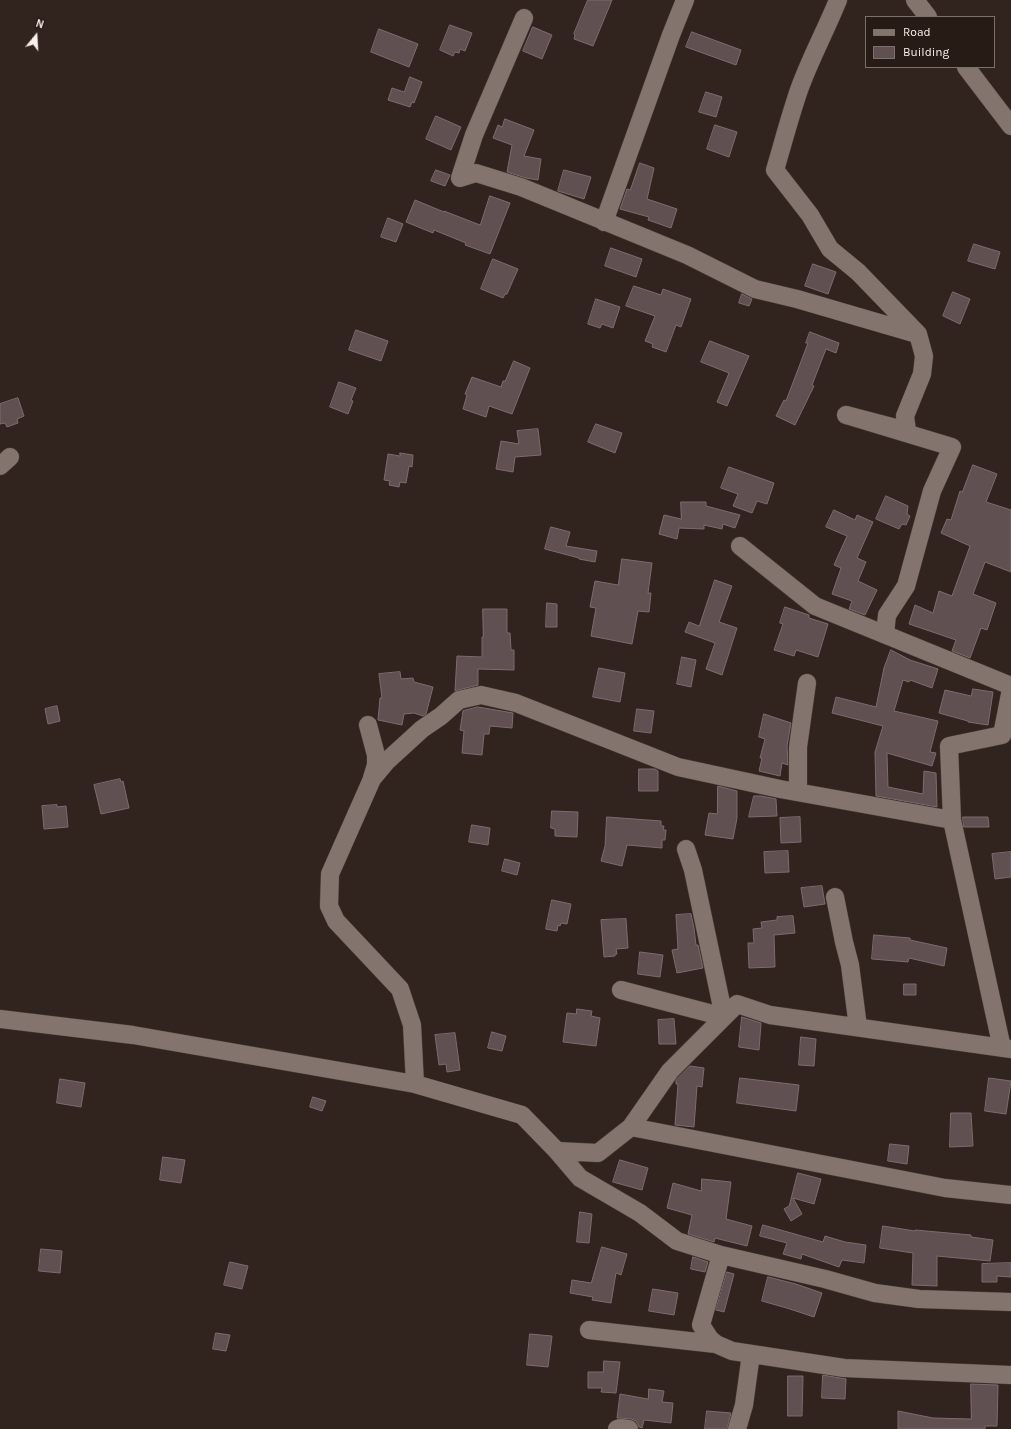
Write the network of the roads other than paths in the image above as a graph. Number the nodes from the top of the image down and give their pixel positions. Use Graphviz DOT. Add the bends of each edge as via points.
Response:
graph roads {
  1 [pos="685,0"];
  2 [pos="838,0"];
  3 [pos="914,0"];
  4 [pos="927,16"];
  5 [pos="524,18"];
  6 [pos="967,68"];
  7 [pos="1011,126"];
  8 [pos="604,222"];
  9 [pos="918,334"];
  10 [pos="740,546"];
  11 [pos="885,634"];
  12 [pos="807,683"];
  13 [pos="1011,688"];
  14 [pos="368,725"];
  15 [pos="372,779"];
  16 [pos="798,792"];
  17 [pos="952,820"];
  18 [pos="686,849"];
  19 [pos="835,897"];
  20 [pos="621,990"];
  21 [pos="724,1017"];
  22 [pos="0,1019"];
  23 [pos="858,1027"];
  24 [pos="1006,1048"];
  25 [pos="415,1084"];
  26 [pos="631,1127"];
  27 [pos="558,1151"];
  28 [pos="1011,1195"];
  29 [pos="721,1255"];
  30 [pos="1011,1302"];
  31 [pos="589,1330"];
  32 [pos="716,1344"];
  33 [pos="751,1354"];
  34 [pos="1011,1375"];
  35 [pos="618,1429"];
  36 [pos="629,1429"];
  37 [pos="737,1429"];
  1 -- 8 [label="street"];
  2 -- 9 [label="street" via="799,91 775,170 810,215 830,249 858,272"];
  3 -- 4 [label="street"];
  5 -- 8 [label="street" via="474,135 460,178 476,173 521,187"];
  6 -- 7 [label="street"];
  8 -- 9 [label="street" via="687,255 755,289"];
  9 -- 11 [label="street" via="924,356 922,374 905,416 907,431 846,415 952,447 932,490 906,586 887,614"];
  10 -- 11 [label="street" via="815,606"];
  11 -- 13 [label="street"];
  12 -- 16 [label="street" via="798,747"];
  13 -- 17 [label="street" via="1002,735 948,746"];
  14 -- 15 [label="street" via="376,755"];
  15 -- 16 [label="street" via="422,729 459,700 480,695 516,703 678,767"];
  15 -- 25 [label="street" via="330,874 328,906 336,921 400,990 412,1025"];
  16 -- 17 [label="street"];
  17 -- 24 [label="street"];
  18 -- 21 [label="street" via="693,870"];
  19 -- 23 [label="street" via="850,965"];
  20 -- 21 [label="street"];
  21 -- 23 [label="street" via="737,1004 770,1015"];
  21 -- 26 [label="street" via="670,1071"];
  22 -- 25 [label="street" via="133,1035"];
  23 -- 24 [label="street"];
  25 -- 27 [label="street" via="522,1115"];
  26 -- 27 [label="street" via="598,1153"];
  26 -- 28 [label="street" via="945,1188"];
  27 -- 29 [label="street" via="580,1178 640,1213 677,1241"];
  29 -- 30 [label="street" via="875,1293 919,1299"];
  29 -- 32 [label="street" via="701,1325"];
  31 -- 32 [label="street"];
  32 -- 33 [label="street" via="732,1351"];
  33 -- 34 [label="street" via="844,1368"];
  33 -- 37 [label="street" via="744,1405"];
  35 -- 36 [label="street"];
}
